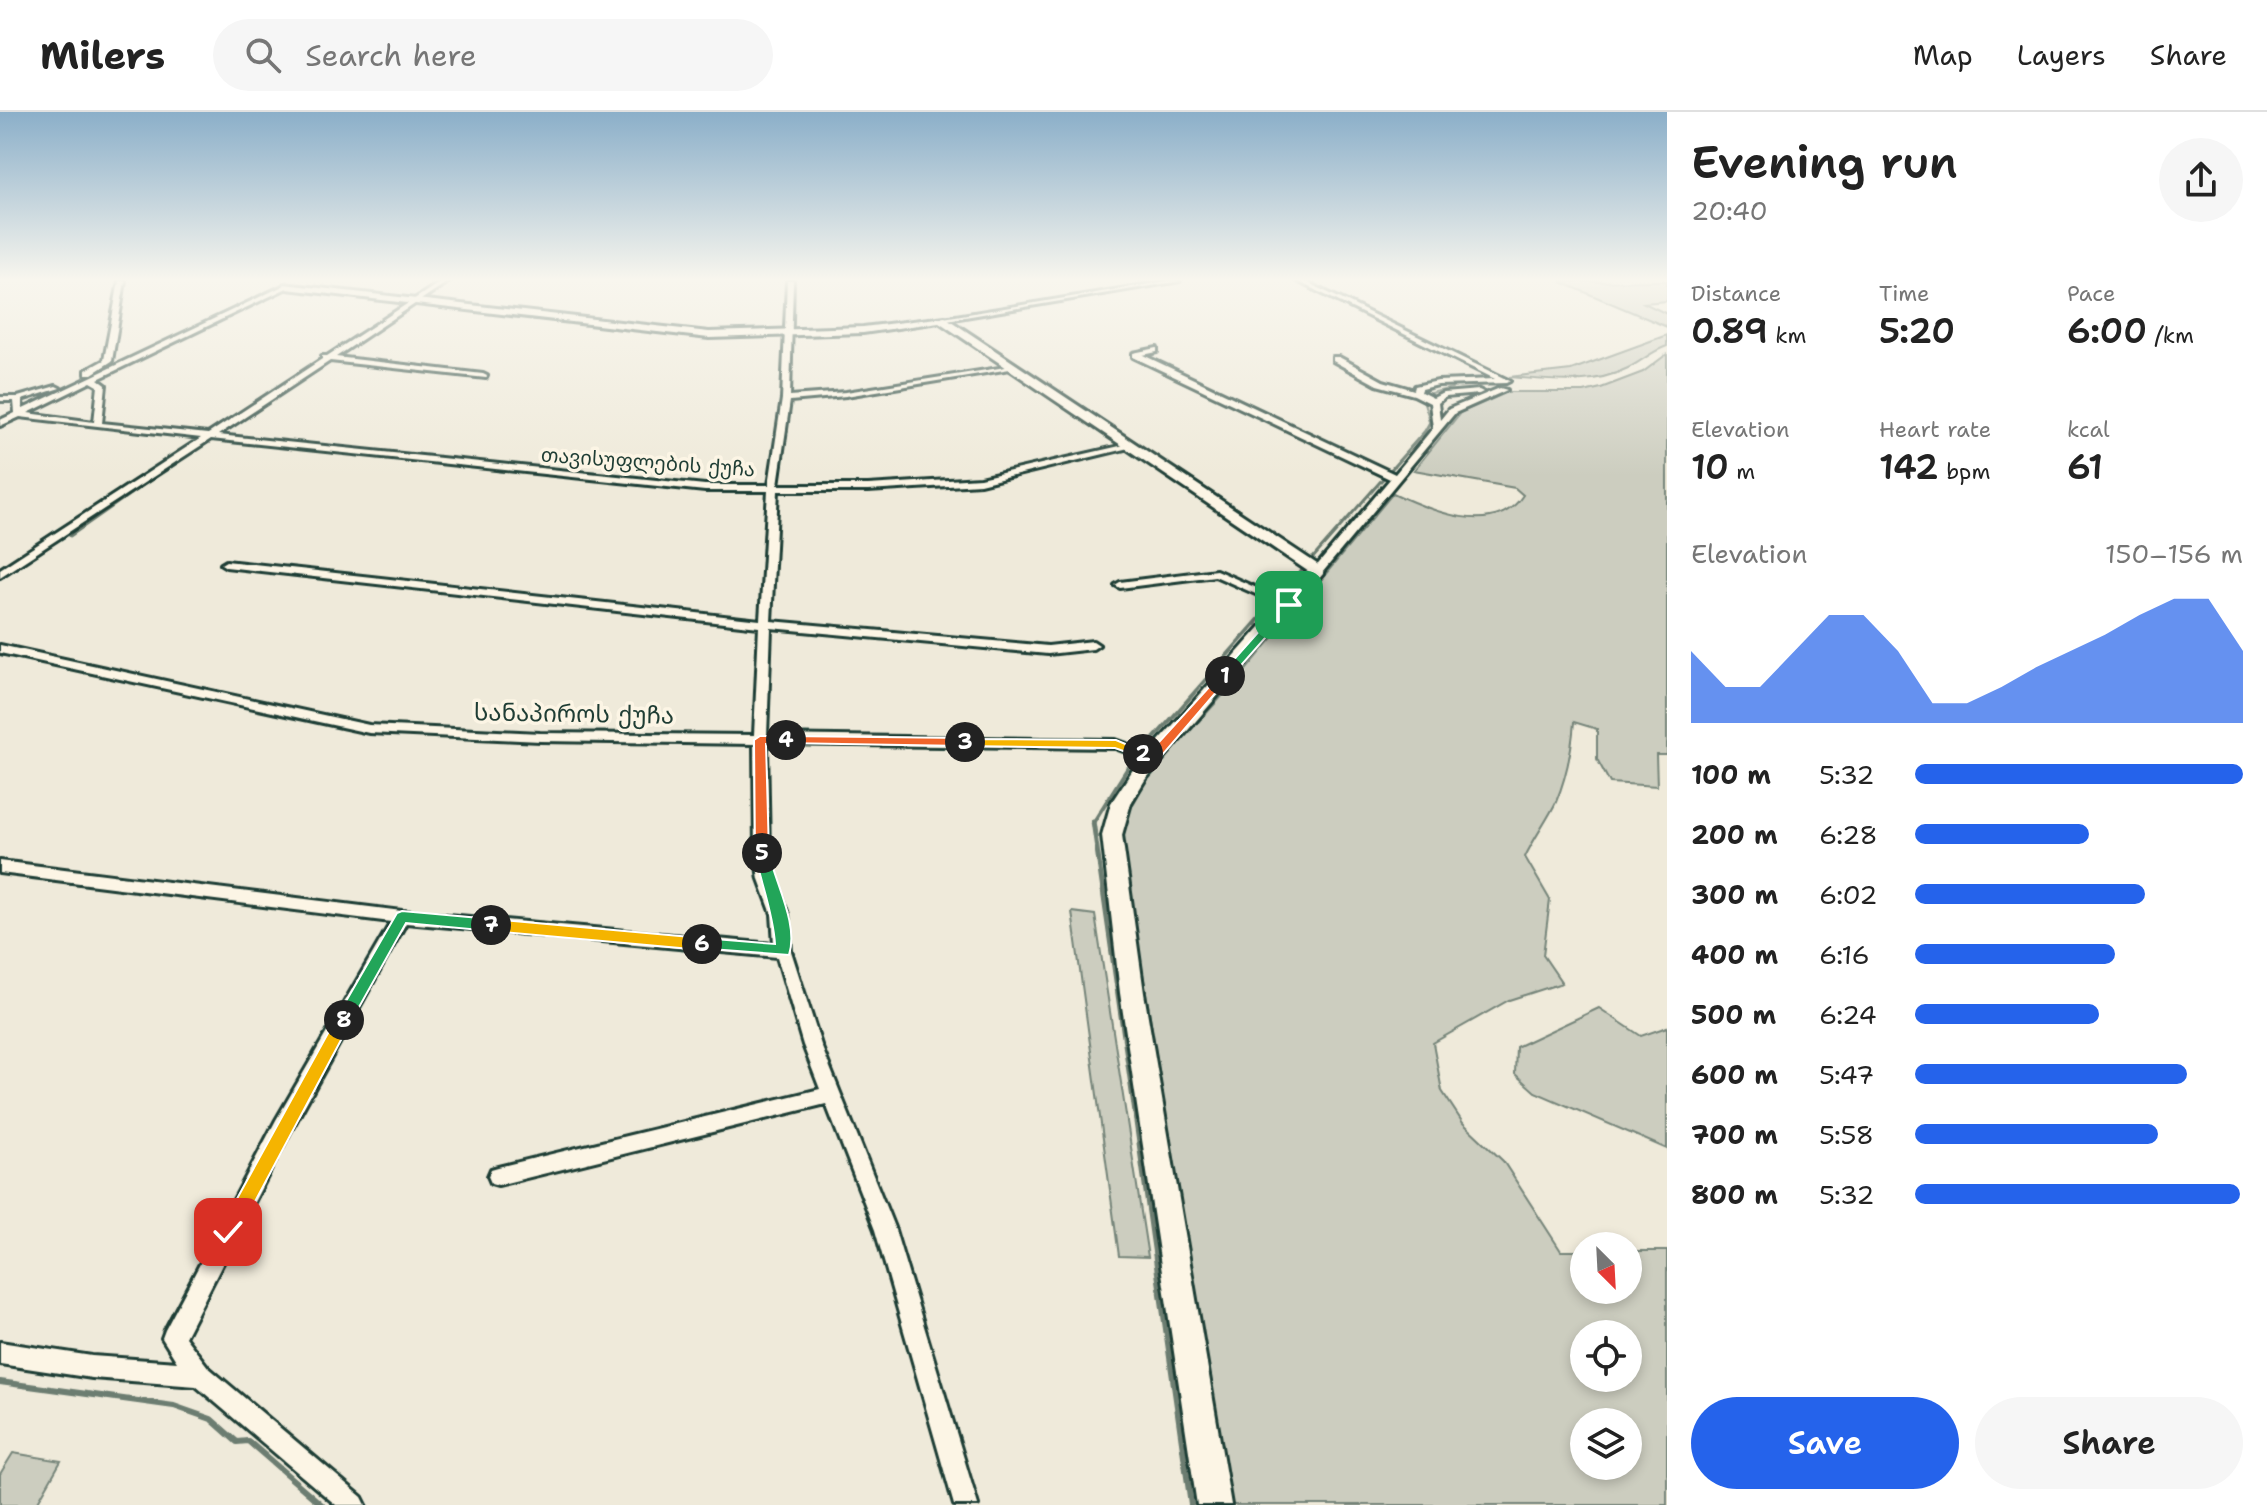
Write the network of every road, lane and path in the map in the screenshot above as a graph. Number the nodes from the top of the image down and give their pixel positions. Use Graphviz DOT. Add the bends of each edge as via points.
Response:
graph roads {
  1 [pos="111,346"];
  2 [pos="163,346"];
  3 [pos="344,346"];
  4 [pos="786,346"];
  5 [pos="980,346"];
  6 [pos="1434,346"];
  7 [pos="1154,350"];
  8 [pos="325,358"];
  9 [pos="1336,359"];
  10 [pos="1012,368"];
  11 [pos="483,376"];
  12 [pos="93,380"];
  13 [pos="1417,393"];
  14 [pos="0,399"];
  15 [pos="18,399"];
  16 [pos="786,399"];
  17 [pos="1434,402"];
  18 [pos="19,414"];
  19 [pos="0,423"];
  20 [pos="98,425"];
  21 [pos="1437,427"];
  22 [pos="207,436"];
  23 [pos="1133,446"];
  24 [pos="1396,478"];
  25 [pos="773,489"];
  26 [pos="226,564"];
  27 [pos="1318,571"];
  28 [pos="0,574"];
  29 [pos="1120,585"];
  30 [pos="1289,605"];
  31 [pos="765,624"];
  32 [pos="1093,645"];
  33 [pos="0,649"];
  34 [pos="760,740"];
  35 [pos="1153,758"];
  36 [pos="0,867"];
  37 [pos="402,917"];
  38 [pos="783,951"];
  39 [pos="832,1094"];
  40 [pos="498,1176"];
  41 [pos="0,1353"];
  42 [pos="200,1375"];
  43 [pos="354,1505"];
  44 [pos="966,1505"];
  45 [pos="1214,1505"];
  1 -- 15 [label="street" via="108,361 58,387"];
  2 -- 12 [label="street"];
  3 -- 8 [label="street"];
  4 -- 16 [label="street"];
  5 -- 10 [label="street"];
  6 -- 13 [label="street" via="1506,381 1433,384"];
  7 -- 24 [label="street" via="1136,355"];
  8 -- 11 [label="street"];
  8 -- 22 [label="street"];
  9 -- 13 [label="street" via="1380,383"];
  10 -- 16 [label="street"];
  10 -- 23 [label="street"];
  12 -- 18 [label="street"];
  12 -- 20 [label="street" via="102,385"];
  13 -- 17 [label="street"];
  14 -- 15 [label="street"];
  15 -- 18 [label="street"];
  16 -- 25 [label="street"];
  17 -- 21 [label="street"];
  17 -- 21 [label="street" via="1443,395 1503,390 1452,411"];
  18 -- 19 [label="street"];
  18 -- 20 [label="street, თავისუფლების ქუჩა"];
  20 -- 22 [label="street, თავისუფლების ქუჩა"];
  21 -- 24 [label="street"];
  22 -- 25 [label="street, თავისუფლების ქუჩა" via="643,483"];
  22 -- 28 [label="street"];
  23 -- 25 [label="street, თავისუფლების ქუჩა" via="980,481"];
  23 -- 27 [label="street"];
  24 -- 27 [label="street"];
  25 -- 31 [label="street"];
  26 -- 31 [label="street"];
  27 -- 30 [label="street"];
  29 -- 30 [label="street" via="1216,573"];
  30 -- 35 [label="street"];
  31 -- 32 [label="street" via="1048,650"];
  31 -- 34 [label="street"];
  33 -- 34 [label="street, სანაპიროს ქუჩა" via="369,729"];
  34 -- 35 [label="street, სანაპიროს ქუჩა" via="1116,744"];
  34 -- 38 [label="street" via="762,853 780,914"];
  35 -- 45 [label="street" via="1122,799 1112,835 1132,993"];
  36 -- 37 [label="street"];
  37 -- 38 [label="street"];
  37 -- 42 [label="street" via="283,1126 173,1338"];
  38 -- 39 [label="street"];
  39 -- 40 [label="street"];
  39 -- 44 [label="street" via="885,1230"];
  41 -- 42 [label="street"];
  42 -- 43 [label="street"];
}
